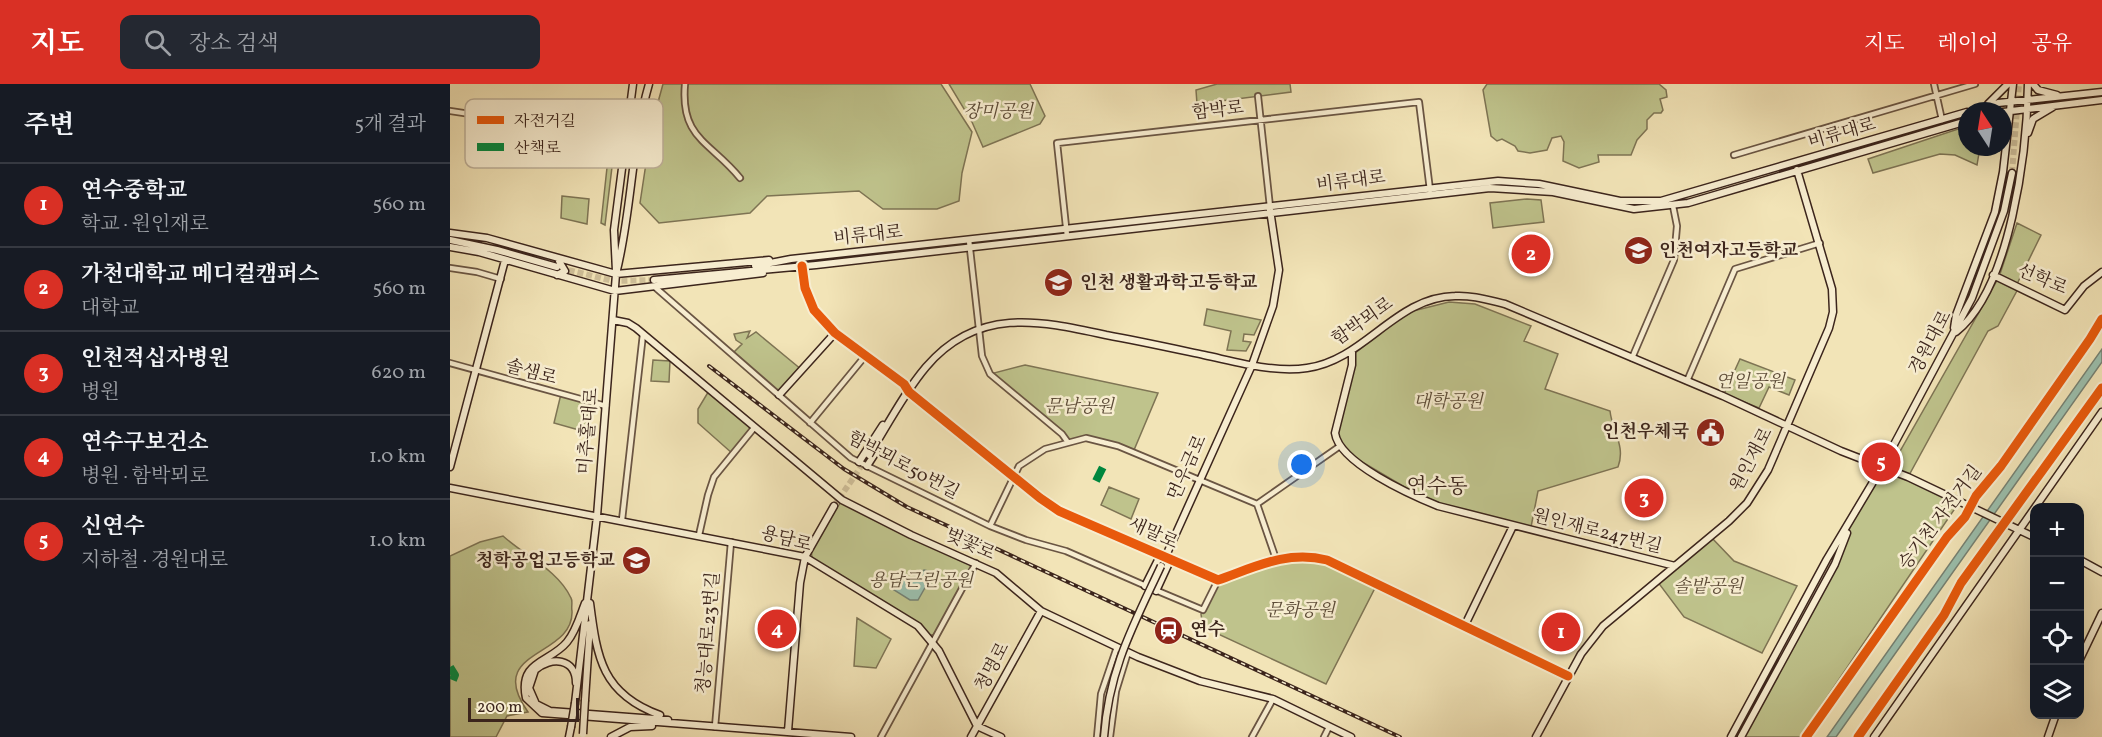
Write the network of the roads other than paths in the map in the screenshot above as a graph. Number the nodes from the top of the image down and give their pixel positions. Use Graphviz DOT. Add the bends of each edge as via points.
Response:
graph roads {
  1 [pos="633,84"];
  2 [pos="649,84"];
  3 [pos="685,84"];
  4 [pos="1934,84"];
  5 [pos="1975,84"];
  6 [pos="2011,84"];
  7 [pos="2028,84"];
  8 [pos="2032,84"];
  9 [pos="2102,92"];
  10 [pos="1937,95"];
  11 [pos="1258,96"];
  12 [pos="2060,96"];
  13 [pos="631,99"];
  14 [pos="645,99"];
  15 [pos="2027,100"];
  16 [pos="2102,100"];
  17 [pos="1991,102"];
  18 [pos="2012,102"];
  19 [pos="2056,105"];
  20 [pos="2027,109"];
  21 [pos="450,111"];
  22 [pos="2012,111"];
  23 [pos="465,113"];
  24 [pos="1958,115"];
  25 [pos="1260,120"];
  26 [pos="1942,120"];
  27 [pos="1958,124"];
  28 [pos="2024,147"];
  29 [pos="1734,155"];
  30 [pos="2005,156"];
  31 [pos="1794,164"];
  32 [pos="622,168"];
  33 [pos="634,168"];
  34 [pos="1798,171"];
  35 [pos="2012,173"];
  36 [pos="740,178"];
  37 [pos="1430,191"];
  38 [pos="1672,206"];
  39 [pos="1270,207"];
  40 [pos="1271,214"];
  41 [pos="1067,232"];
  42 [pos="450,233"];
  43 [pos="450,240"];
  44 [pos="1820,243"];
  45 [pos="970,244"];
  46 [pos="450,247"];
  47 [pos="556,258"];
  48 [pos="791,259"];
  49 [pos="505,260"];
  50 [pos="802,266"];
  51 [pos="790,267"];
  52 [pos="450,268"];
  53 [pos="556,271"];
  54 [pos="655,271"];
  55 [pos="728,272"];
  56 [pos="2102,272"];
  57 [pos="616,274"];
  58 [pos="1993,275"];
  59 [pos="501,279"];
  60 [pos="654,280"];
  61 [pos="656,288"];
  62 [pos="615,291"];
  63 [pos="613,320"];
  64 [pos="980,329"];
  65 [pos="835,333"];
  66 [pos="643,334"];
  67 [pos="1953,334"];
  68 [pos="1352,352"];
  69 [pos="866,355"];
  70 [pos="1632,358"];
  71 [pos="450,363"];
  72 [pos="1252,365"];
  73 [pos="476,372"];
  74 [pos="1687,381"];
  75 [pos="909,392"];
  76 [pos="779,395"];
  77 [pos="606,406"];
  78 [pos="2102,412"];
  79 [pos="810,423"];
  80 [pos="1787,427"];
  81 [pos="754,428"];
  82 [pos="1067,441"];
  83 [pos="1340,446"];
  84 [pos="869,455"];
  85 [pos="859,462"];
  86 [pos="867,466"];
  87 [pos="450,467"];
  88 [pos="1882,467"];
  89 [pos="1012,476"];
  90 [pos="1199,479"];
  91 [pos="450,488"];
  92 [pos="1257,504"];
  93 [pos="834,506"];
  94 [pos="597,516"];
  95 [pos="1853,518"];
  96 [pos="622,520"];
  97 [pos="990,526"];
  98 [pos="1513,526"];
  99 [pos="2016,527"];
  100 [pos="699,535"];
  101 [pos="2030,535"];
  102 [pos="731,542"];
  103 [pos="805,557"];
  104 [pos="1165,557"];
  105 [pos="1276,559"];
  106 [pos="976,563"];
  107 [pos="2084,563"];
  108 [pos="1675,566"];
  109 [pos="2102,572"];
  110 [pos="1218,580"];
  111 [pos="1145,586"];
  112 [pos="589,591"];
  113 [pos="1156,591"];
  114 [pos="1041,611"];
  115 [pos="2102,613"];
  116 [pos="1465,625"];
  117 [pos="932,642"];
  118 [pos="1118,647"];
  119 [pos="2084,649"];
  120 [pos="1128,652"];
  121 [pos="1568,676"];
  122 [pos="1273,699"];
  123 [pos="575,703"];
  124 [pos="2054,719"];
  125 [pos="689,724"];
  126 [pos="977,726"];
  127 [pos="715,727"];
  128 [pos="1329,727"];
  129 [pos="789,731"];
  130 [pos="582,736"];
  131 [pos="569,737"];
  132 [pos="611,737"];
  133 [pos="851,737"];
  134 [pos="881,737"];
  135 [pos="972,737"];
  136 [pos="1001,737"];
  137 [pos="1097,737"];
  138 [pos="1104,737"];
  139 [pos="1110,737"];
  140 [pos="1252,737"];
  141 [pos="1324,737"];
  142 [pos="1351,737"];
  143 [pos="1536,737"];
  144 [pos="1731,737"];
  145 [pos="1742,737"];
  146 [pos="1875,737"];
  147 [pos="2048,737"];
  1 -- 13 [label="main road, 미추홀대로"];
  2 -- 14 [label="main road, 미추홀대로"];
  3 -- 36 [label="street" via="689,124"];
  4 -- 10 [label="street"];
  5 -- 10 [label="street"];
  6 -- 17 [label="main road"];
  6 -- 18 [label="main road"];
  7 -- 15 [label="main road"];
  8 -- 12 [label="main road" via="2038,90"];
  9 -- 12 [label="main road"];
  10 -- 26 [label="street"];
  10 -- 29 [label="street"];
  11 -- 25 [label="street"];
  12 -- 15 [label="main road"];
  15 -- 18 [label="main road"];
  15 -- 20 [label="main road"];
  16 -- 19 [label="main road"];
  19 -- 20 [label="main road"];
  19 -- 28 [label="main road" via="2033,119"];
  20 -- 22 [label="main road"];
  20 -- 28 [label="main road"];
  21 -- 23 [label="street"];
  24 -- 26 [label="main road, 비류대로"];
  25 -- 37 [label="street, 함박로" via="1419,102"];
  25 -- 39 [label="street"];
  25 -- 41 [label="street, 함박로" via="1057,143"];
  26 -- 31 [label="main road, 비류대로"];
  27 -- 34 [label="main road, 비류대로"];
  28 -- 58 [label="main road" via="2012,217"];
  30 -- 67 [label="main road" via="1995,212 1956,315"];
  31 -- 34 [label="main road, 원인재로"];
  31 -- 37 [label="main road, 비류대로" via="1651,202 1620,201 1498,181"];
  32 -- 57 [label="main road, 미추홀대로" via="614,230"];
  33 -- 57 [label="main road, 미추홀대로"];
  34 -- 38 [label="main road, 비류대로"];
  34 -- 44 [label="main road, 원인재로"];
  35 -- 67 [label="main road, 경원대로" via="2004,211 1982,273"];
  37 -- 38 [label="main road, 비류대로" via="1506,188 1553,192 1622,208"];
  37 -- 39 [label="main road, 비류대로"];
  37 -- 40 [label="main road, 비류대로"];
  38 -- 70 [label="street" via="1677,226 1674,260"];
  39 -- 40 [label="main road, 먼우금로"];
  39 -- 41 [label="main road, 비류대로"];
  40 -- 41 [label="main road, 비류대로"];
  40 -- 72 [label="main road, 먼우금로" via="1278,264 1277,292"];
  41 -- 45 [label="main road, 비류대로"];
  42 -- 47 [label="main road" via="487,238"];
  43 -- 53 [label="main road" via="497,250"];
  44 -- 74 [label="street" via="1735,269"];
  44 -- 80 [label="main road, 원인재로" via="1832,289 1833,312"];
  45 -- 48 [label="main road, 비류대로"];
  45 -- 50 [label="main road, 비류대로"];
  45 -- 64 [label="street"];
  46 -- 49 [label="main road"];
  47 -- 53 [label="main road" via="565,268 562,275"];
  47 -- 57 [label="main road"];
  48 -- 54 [label="main road"];
  48 -- 55 [label="main road, 비류대로"];
  49 -- 53 [label="main road"];
  49 -- 59 [label="main road"];
  50 -- 51 [label="main road, 비류대로"];
  50 -- 65 [label="main road, 새말로" via="814,310"];
  51 -- 55 [label="main road, 비류대로"];
  51 -- 61 [label="main road"];
  52 -- 59 [label="street"];
  53 -- 62 [label="main road"];
  54 -- 57 [label="main road"];
  54 -- 61 [label="main road" via="650,280"];
  55 -- 60 [label="main road, 비류대로"];
  56 -- 58 [label="main road, 선학로" via="2084,286 2065,310"];
  57 -- 62 [label="main road, 미추홀대로"];
  58 -- 67 [label="main road" via="1970,320"];
  59 -- 73 [label="main road"];
  61 -- 62 [label="main road"];
  61 -- 76 [label="street, 함박뫼로50번길"];
  62 -- 63 [label="main road, 미추홀대로"];
  63 -- 66 [label="main road, 벚꽃로" via="628,323"];
  63 -- 77 [label="main road, 미추홀대로"];
  64 -- 72 [label="main road, 함박뫼로" via="1035,321"];
  64 -- 75 [label="main road, 함박뫼로" via="948,346"];
  64 -- 82 [label="street" via="982,356 990,374"];
  65 -- 69 [label="main road, 새말로"];
  65 -- 76 [label="main road"];
  66 -- 81 [label="main road, 벚꽃로"];
  66 -- 96 [label="street"];
  67 -- 88 [label="main road, 경원대로"];
  68 -- 70 [label="main road, 함박뫼로" via="1411,307 1438,297 1456,296 1505,304"];
  68 -- 72 [label="main road, 함박뫼로" via="1308,368"];
  68 -- 83 [label="main road" via="1335,433"];
  69 -- 75 [label="main road, 새말로"];
  69 -- 79 [label="street"];
  70 -- 74 [label="main road, 함박뫼로"];
  71 -- 73 [label="street, 솔샘로"];
  72 -- 90 [label="main road, 먼우금로"];
  73 -- 77 [label="street, 솔샘로"];
  73 -- 87 [label="main road"];
  74 -- 80 [label="main road, 함박뫼로"];
  75 -- 84 [label="main road, 함박뫼로"];
  75 -- 85 [label="main road"];
  75 -- 86 [label="main road" via="908,400"];
  75 -- 89 [label="main road, 새말로"];
  76 -- 79 [label="street, 함박뫼로50번길"];
  77 -- 94 [label="main road, 미추홀대로"];
  78 -- 99 [label="main road"];
  79 -- 85 [label="street, 함박뫼로50번길"];
  80 -- 88 [label="main road, 함박뫼로"];
  80 -- 108 [label="main road, 원인재로" via="1768,470 1747,503"];
  81 -- 100 [label="street" via="714,477"];
  81 -- 106 [label="main road, 벚꽃로" via="842,500"];
  82 -- 89 [label="street" via="1029,458"];
  82 -- 90 [label="street" via="1086,438 1113,444"];
  83 -- 92 [label="street"];
  83 -- 98 [label="main road, 원인재로247번길" via="1351,458 1411,494 1438,506"];
  85 -- 86 [label="street, 함박뫼로50번길"];
  86 -- 97 [label="street, 함박뫼로50번길"];
  88 -- 95 [label="main road, 경원대로"];
  88 -- 99 [label="main road, 함박뫼로"];
  89 -- 97 [label="street"];
  89 -- 104 [label="main road, 새말로" via="1059,511"];
  90 -- 92 [label="street"];
  90 -- 104 [label="main road, 먼우금로"];
  91 -- 94 [label="main road, 용담로"];
  92 -- 105 [label="street"];
  93 -- 103 [label="main road"];
  94 -- 96 [label="main road, 용담로"];
  94 -- 112 [label="main road, 미추홀대로"];
  95 -- 144 [label="main road, 경원대로"];
  95 -- 145 [label="main road, 경원대로" via="1835,564"];
  96 -- 100 [label="main road, 용담로"];
  97 -- 111 [label="street, 함박뫼로50번길" via="1066,551"];
  98 -- 108 [label="main road, 원인재로247번길"];
  98 -- 116 [label="main road"];
  99 -- 101 [label="main road, 함박뫼로"];
  99 -- 146 [label="main road"];
  100 -- 102 [label="main road, 용담로"];
  102 -- 103 [label="main road, 용담로"];
  102 -- 127 [label="street, 청능대로23번길"];
  103 -- 117 [label="main road, 용담로" via="918,626"];
  103 -- 129 [label="main road"];
  104 -- 110 [label="main road, 새말로"];
  104 -- 111 [label="main road" via="1158,560"];
  104 -- 113 [label="main road" via="1168,565"];
  104 -- 138 [label="main road, 먼우금로, bridge" via="1118,658 1108,697"];
  105 -- 110 [label="main road"];
  105 -- 116 [label="main road" via="1298,555 1327,560"];
  106 -- 114 [label="main road, 벚꽃로" via="996,573"];
  106 -- 117 [label="street"];
  107 -- 109 [label="main road"];
  108 -- 121 [label="main road, 원인재로" via="1603,626"];
  110 -- 113 [label="street, 함박뫼로50번길" via="1203,610"];
  111 -- 113 [label="street, 함박뫼로50번길"];
  112 -- 123 [label="main road, 미추홀대로"];
  112 -- 125 [label="main road" via="597,650 621,695 638,706"];
  112 -- 125 [label="main road" via="566,644 536,663 527,675 525,690 530,704 549,715"];
  112 -- 130 [label="main road, 미추홀대로, bridge" via="590,640"];
  114 -- 118 [label="main road, 벚꽃로"];
  114 -- 126 [label="main road, 청명로"];
  115 -- 119 [label="main road"];
  116 -- 121 [label="main road"];
  117 -- 126 [label="main road, 용담로"];
  117 -- 134 [label="street"];
  118 -- 120 [label="main road, 벚꽃로"];
  118 -- 137 [label="street" via="1101,694"];
  120 -- 122 [label="main road, 벚꽃로" via="1200,681"];
  120 -- 139 [label="street" via="1116,691"];
  121 -- 143 [label="main road, 원인재로"];
  122 -- 128 [label="main road, 벚꽃로"];
  122 -- 140 [label="street"];
  123 -- 125 [label="main road" via="576,677 564,661 546,662 535,670 530,694 542,709 653,717"];
  123 -- 131 [label="main road, 미추홀대로, bridge"];
  124 -- 147 [label="main road"];
  125 -- 127 [label="main road"];
  125 -- 132 [label="main road" via="630,727"];
  126 -- 135 [label="main road, 청명로"];
  126 -- 136 [label="main road"];
  127 -- 129 [label="main road"];
  128 -- 141 [label="street"];
  128 -- 142 [label="main road, 벚꽃로"];
  129 -- 133 [label="main road"];
}
